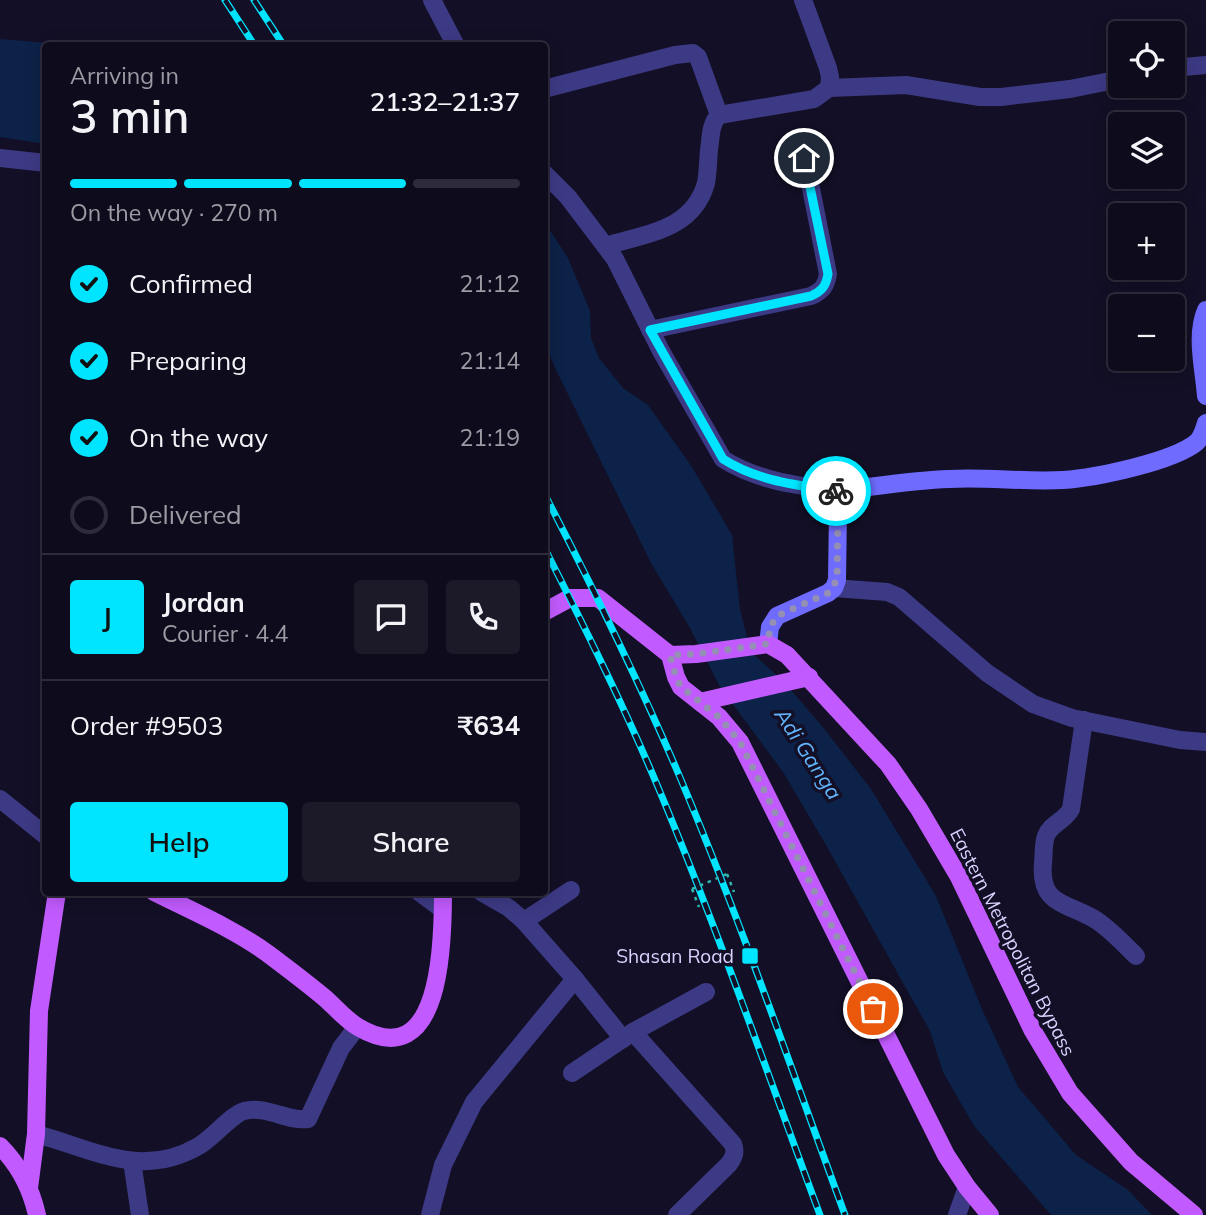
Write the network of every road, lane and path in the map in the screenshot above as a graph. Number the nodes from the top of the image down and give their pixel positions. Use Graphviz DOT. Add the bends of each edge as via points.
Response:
graph roads {
  1 [pos="432,0"];
  2 [pos="803,0"];
  3 [pos="454,42"];
  4 [pos="1206,65"];
  5 [pos="1185,67"];
  6 [pos="1108,81"];
  7 [pos="548,88"];
  8 [pos="829,88"];
  9 [pos="719,115"];
  10 [pos="0,158"];
  11 [pos="804,158"];
  12 [pos="42,163"];
  13 [pos="548,177"];
  14 [pos="606,246"];
  15 [pos="1206,310"];
  16 [pos="650,330"];
  17 [pos="1206,396"];
  18 [pos="1206,423"];
  19 [pos="1202,441"];
  20 [pos="844,492"];
  21 [pos="834,588"];
  22 [pos="548,610"];
  23 [pos="762,646"];
  24 [pos="670,655"];
  25 [pos="809,677"];
  26 [pos="707,701"];
  27 [pos="1084,720"];
  28 [pos="1205,747"];
  29 [pos="0,799"];
  30 [pos="42,833"];
  31 [pos="571,890"];
  32 [pos="734,892"];
  33 [pos="56,896"];
  34 [pos="162,896"];
  35 [pos="488,896"];
  36 [pos="443,901"];
  37 [pos="699,907"];
  38 [pos="524,921"];
  39 [pos="1136,956"];
  40 [pos="576,979"];
  41 [pos="706,992"];
  42 [pos="357,1027"];
  43 [pos="628,1035"];
  44 [pos="572,1073"];
  45 [pos="36,1134"];
  46 [pos="0,1146"];
  47 [pos="132,1161"];
  48 [pos="967,1187"];
  49 [pos="29,1188"];
  50 [pos="37,1215"];
  51 [pos="141,1215"];
  52 [pos="430,1215"];
  53 [pos="677,1215"];
  54 [pos="957,1215"];
  55 [pos="990,1215"];
  56 [pos="1194,1215"];
  1 -- 3 [label="street"];
  2 -- 8 [label="street" via="828,68"];
  4 -- 5 [label="street"];
  6 -- 8 [label="street" via="1001,97 906,85"];
  7 -- 9 [label="street" via="693,53"];
  8 -- 9 [label="street" via="814,99"];
  9 -- 14 [label="street" via="712,127 706,181 689,215"];
  10 -- 12 [label="street"];
  11 -- 16 [label="street" via="828,274 820,292"];
  13 -- 14 [label="street"];
  14 -- 16 [label="street"];
  15 -- 17 [label="main road" via="1202,353"];
  16 -- 20 [label="street" via="723,459 764,478"];
  18 -- 19 [label="main road"];
  19 -- 20 [label="main road" via="1147,463 1065,480 951,479"];
  20 -- 21 [label="main road" via="838,510"];
  21 -- 23 [label="main road" via="777,616"];
  21 -- 27 [label="street" via="899,597 1013,692 1050,712"];
  22 -- 24 [label="main road" via="570,598 602,599"];
  23 -- 24 [label="main road"];
  23 -- 25 [label="main road, Eastern Metropolitan Bypass" via="787,654"];
  24 -- 26 [label="main road" via="681,687"];
  25 -- 26 [label="main road"];
  25 -- 56 [label="main road, Eastern Metropolitan Bypass" via="888,764 919,809 959,877 1033,1031 1070,1093 1130,1163"];
  26 -- 48 [label="main road" via="740,742 946,1155"];
  27 -- 28 [label="street"];
  27 -- 39 [label="street" via="1071,809 1045,837 1043,886 1054,899 1107,928"];
  29 -- 30 [label="street"];
  31 -- 38 [label="street"];
  32 -- 37 [label="path, bridge" via="727,874 692,889"];
  33 -- 45 [label="main road" via="39,1011"];
  34 -- 42 [label="main road" via="263,951"];
  35 -- 38 [label="street"];
  36 -- 42 [label="main road" via="439,975 417,1026 399,1037"];
  38 -- 40 [label="street"];
  40 -- 43 [label="street"];
  40 -- 52 [label="street" via="474,1102 443,1165"];
  41 -- 43 [label="street"];
  42 -- 47 [label="street" via="341,1048 308,1119 243,1111 188,1152 159,1161"];
  43 -- 44 [label="street"];
  43 -- 53 [label="street" via="735,1150 729,1164"];
  45 -- 47 [label="street"];
  45 -- 49 [label="main road"];
  46 -- 49 [label="main road"];
  47 -- 51 [label="street"];
  48 -- 54 [label="street"];
  48 -- 55 [label="main road"];
  49 -- 50 [label="main road"];
}
